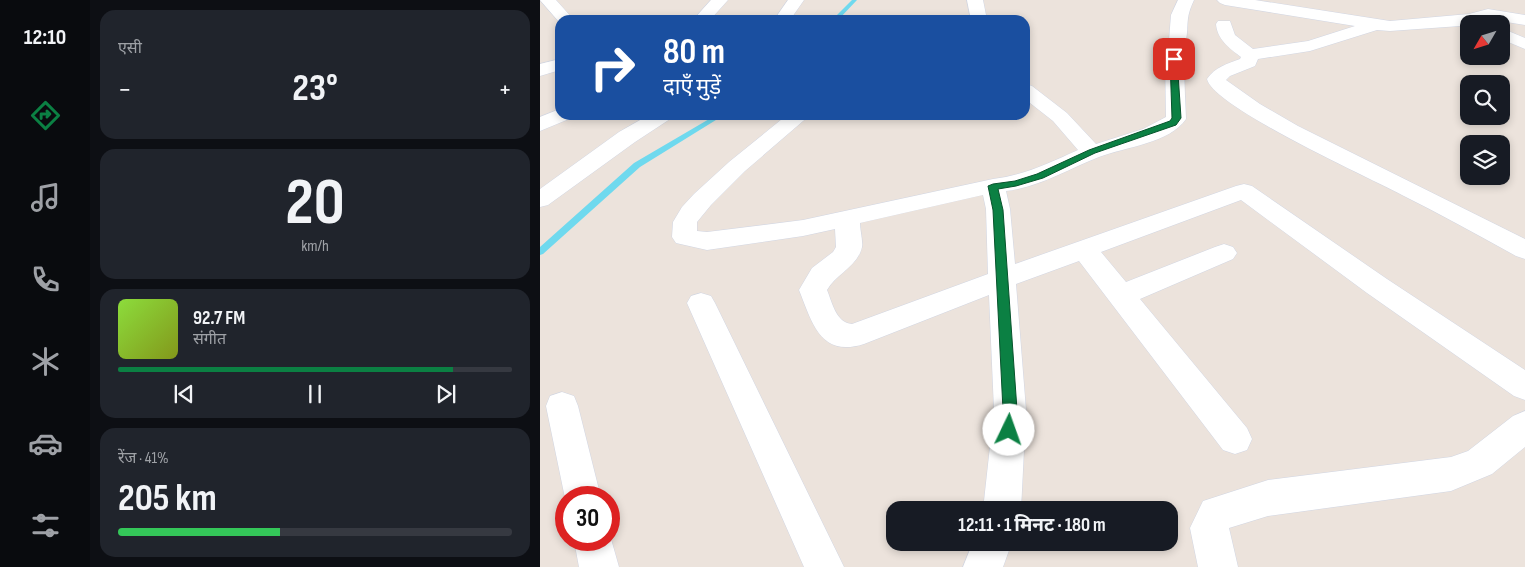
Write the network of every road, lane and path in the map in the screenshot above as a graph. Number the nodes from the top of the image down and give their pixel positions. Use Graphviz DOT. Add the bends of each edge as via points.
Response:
graph roads {
  1 [pos="547,0"];
  2 [pos="720,0"];
  3 [pos="796,0"];
  4 [pos="976,0"];
  5 [pos="1186,0"];
  6 [pos="1225,0"];
  7 [pos="1316,0"];
  8 [pos="561,15"];
  9 [pos="706,15"];
  10 [pos="786,15"];
  11 [pos="978,15"];
  12 [pos="1339,18"];
  13 [pos="1510,18"];
  14 [pos="1525,20"];
  15 [pos="1460,23"];
  16 [pos="1224,24"];
  17 [pos="1374,25"];
  18 [pos="1510,38"];
  19 [pos="1525,44"];
  20 [pos="1250,55"];
  21 [pos="555,66"];
  22 [pos="540,70"];
  23 [pos="1030,94"];
  24 [pos="555,118"];
  25 [pos="655,120"];
  26 [pos="793,120"];
  27 [pos="540,125"];
  28 [pos="1092,152"];
  29 [pos="993,186"];
  30 [pos="540,200"];
  31 [pos="847,219"];
  32 [pos="1084,249"];
  33 [pos="1525,250"];
  34 [pos="1224,253"];
  35 [pos="1002,279"];
  36 [pos="1121,295"];
  37 [pos="700,303"];
  38 [pos="1525,387"];
  39 [pos="562,406"];
  40 [pos="1525,426"];
  41 [pos="1235,439"];
  42 [pos="580,486"];
  43 [pos="1003,501"];
  44 [pos="595,551"];
  45 [pos="989,551"];
  46 [pos="599,567"];
  47 [pos="824,567"];
  48 [pos="983,567"];
  49 [pos="1218,567"];
  1 -- 8 [label="street"];
  2 -- 9 [label="street"];
  3 -- 10 [label="street"];
  4 -- 11 [label="street"];
  5 -- 28 [label="street" via="1179,15 1174,59 1176,118 1173,123"];
  6 -- 12 [label="street"];
  7 -- 12 [label="street"];
  12 -- 17 [label="street"];
  13 -- 14 [label="street"];
  15 -- 17 [label="street"];
  16 -- 20 [label="street" via="1224,32 1232,42"];
  17 -- 20 [label="street" via="1310,46"];
  18 -- 19 [label="street"];
  20 -- 33 [label="street" via="1249,62 1223,72 1216,79 1217,83 1263,114"];
  21 -- 22 [label="street"];
  23 -- 28 [label="street" via="1060,117"];
  24 -- 27 [label="street"];
  25 -- 30 [label="street"];
  26 -- 31 [label="street" via="701,201 685,221 685,237 708,241"];
  28 -- 29 [label="street" via="1040,176"];
  29 -- 31 [label="street"];
  29 -- 35 [label="street" via="998,210"];
  31 -- 35 [label="street" via="849,247 843,258 822,275 813,290 828,326 839,335 852,336"];
  32 -- 35 [label="street"];
  32 -- 36 [label="street"];
  32 -- 38 [label="street" via="1244,191"];
  34 -- 36 [label="street"];
  35 -- 43 [label="street" via="1010,410"];
  36 -- 41 [label="street"];
  37 -- 47 [label="street"];
  39 -- 42 [label="street"];
  40 -- 49 [label="street" via="1480,462 1451,474 1268,498 1216,514 1209,528"];
  44 -- 46 [label="street"];
  45 -- 48 [label="street"];
}
